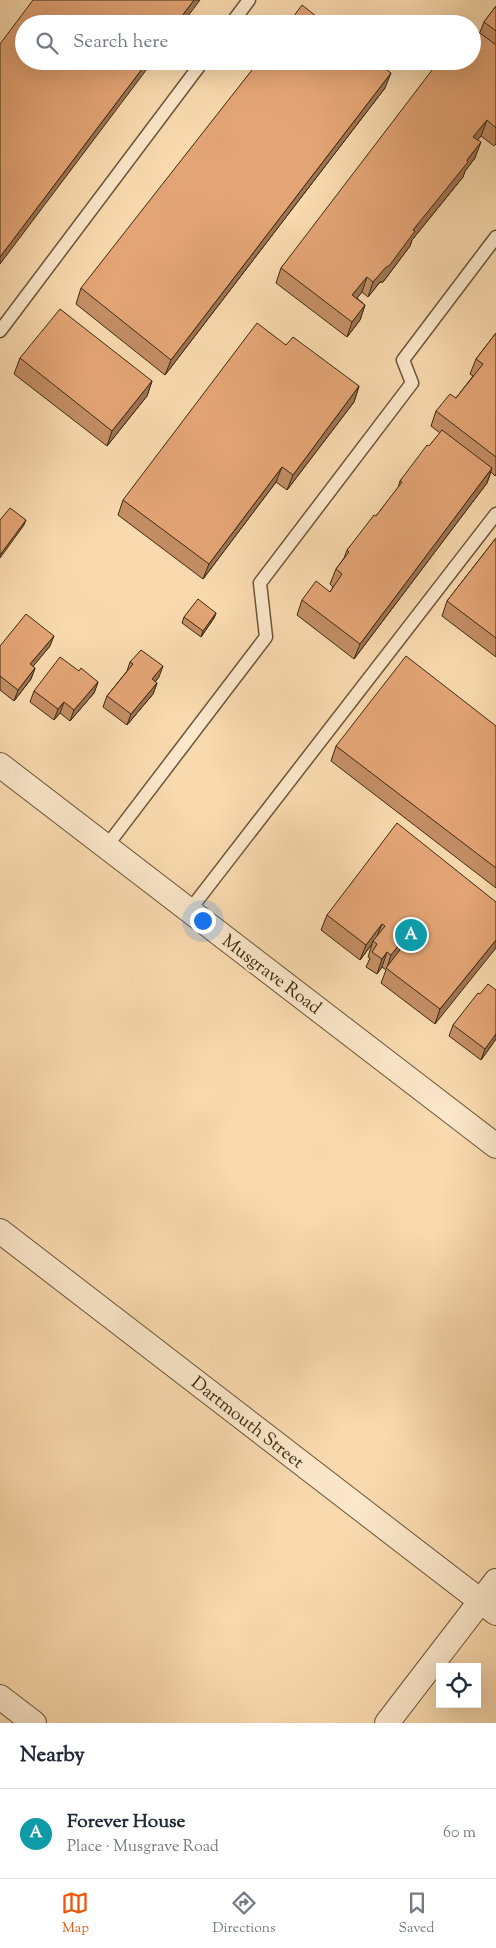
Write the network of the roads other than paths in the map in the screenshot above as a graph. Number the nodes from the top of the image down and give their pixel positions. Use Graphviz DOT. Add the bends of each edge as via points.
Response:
graph roads {
  1 [pos="249,0"];
  2 [pos="238,15"];
  3 [pos="196,70"];
  4 [pos="496,237"];
  5 [pos="0,331"];
  6 [pos="496,514"];
  7 [pos="0,765"];
  8 [pos="106,847"];
  9 [pos="189,911"];
  10 [pos="496,1146"];
  11 [pos="0,1231"];
  12 [pos="496,1581"];
  13 [pos="488,1607"];
  14 [pos="0,1697"];
  15 [pos="34,1723"];
  16 [pos="388,1723"];
  1 -- 2 [label="lane"];
  3 -- 5 [label="lane"];
  4 -- 8 [label="lane" via="403,360 412,383 260,583 266,637"];
  6 -- 9 [label="lane"];
  7 -- 8 [label="street, Musgrave Road"];
  8 -- 9 [label="street, Musgrave Road"];
  9 -- 10 [label="street, Musgrave Road"];
  11 -- 13 [label="street, Dartmouth Street"];
  12 -- 13 [label="street"];
  13 -- 16 [label="street"];
  14 -- 15 [label="street"];
}
